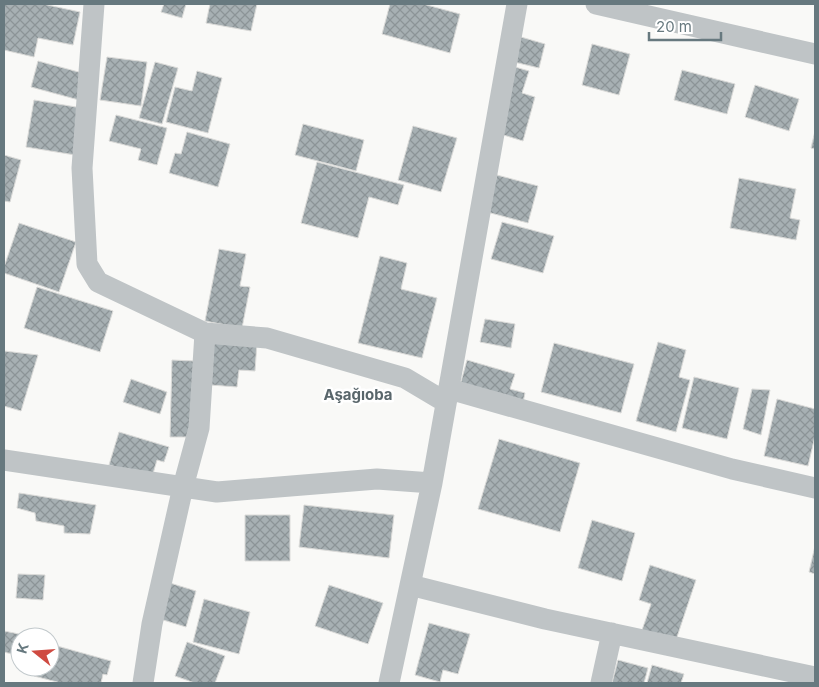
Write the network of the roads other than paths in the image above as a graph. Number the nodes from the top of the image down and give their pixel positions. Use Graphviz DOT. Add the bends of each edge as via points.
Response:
graph roads {
  1 [pos="94,4"];
  2 [pos="517,4"];
  3 [pos="596,4"];
  4 [pos="815,54"];
  5 [pos="205,333"];
  6 [pos="449,389"];
  7 [pos="4,460"];
  8 [pos="432,483"];
  9 [pos="183,487"];
  10 [pos="815,488"];
  11 [pos="410,585"];
  12 [pos="612,633"];
  13 [pos="815,677"];
  14 [pos="144,683"];
  15 [pos="389,683"];
  16 [pos="601,683"];
  1 -- 5 [label="street" via="82,168 87,264 98,282"];
  2 -- 6 [label="street"];
  3 -- 4 [label="street"];
  5 -- 6 [label="street" via="267,338 405,378 442,400"];
  5 -- 9 [label="street" via="199,428"];
  6 -- 8 [label="street"];
  6 -- 10 [label="street" via="732,469"];
  7 -- 9 [label="street"];
  8 -- 9 [label="street" via="377,479 217,492"];
  8 -- 11 [label="street"];
  9 -- 14 [label="street" via="152,624"];
  11 -- 12 [label="street"];
  11 -- 15 [label="street"];
  12 -- 13 [label="street"];
  12 -- 16 [label="street"];
}
